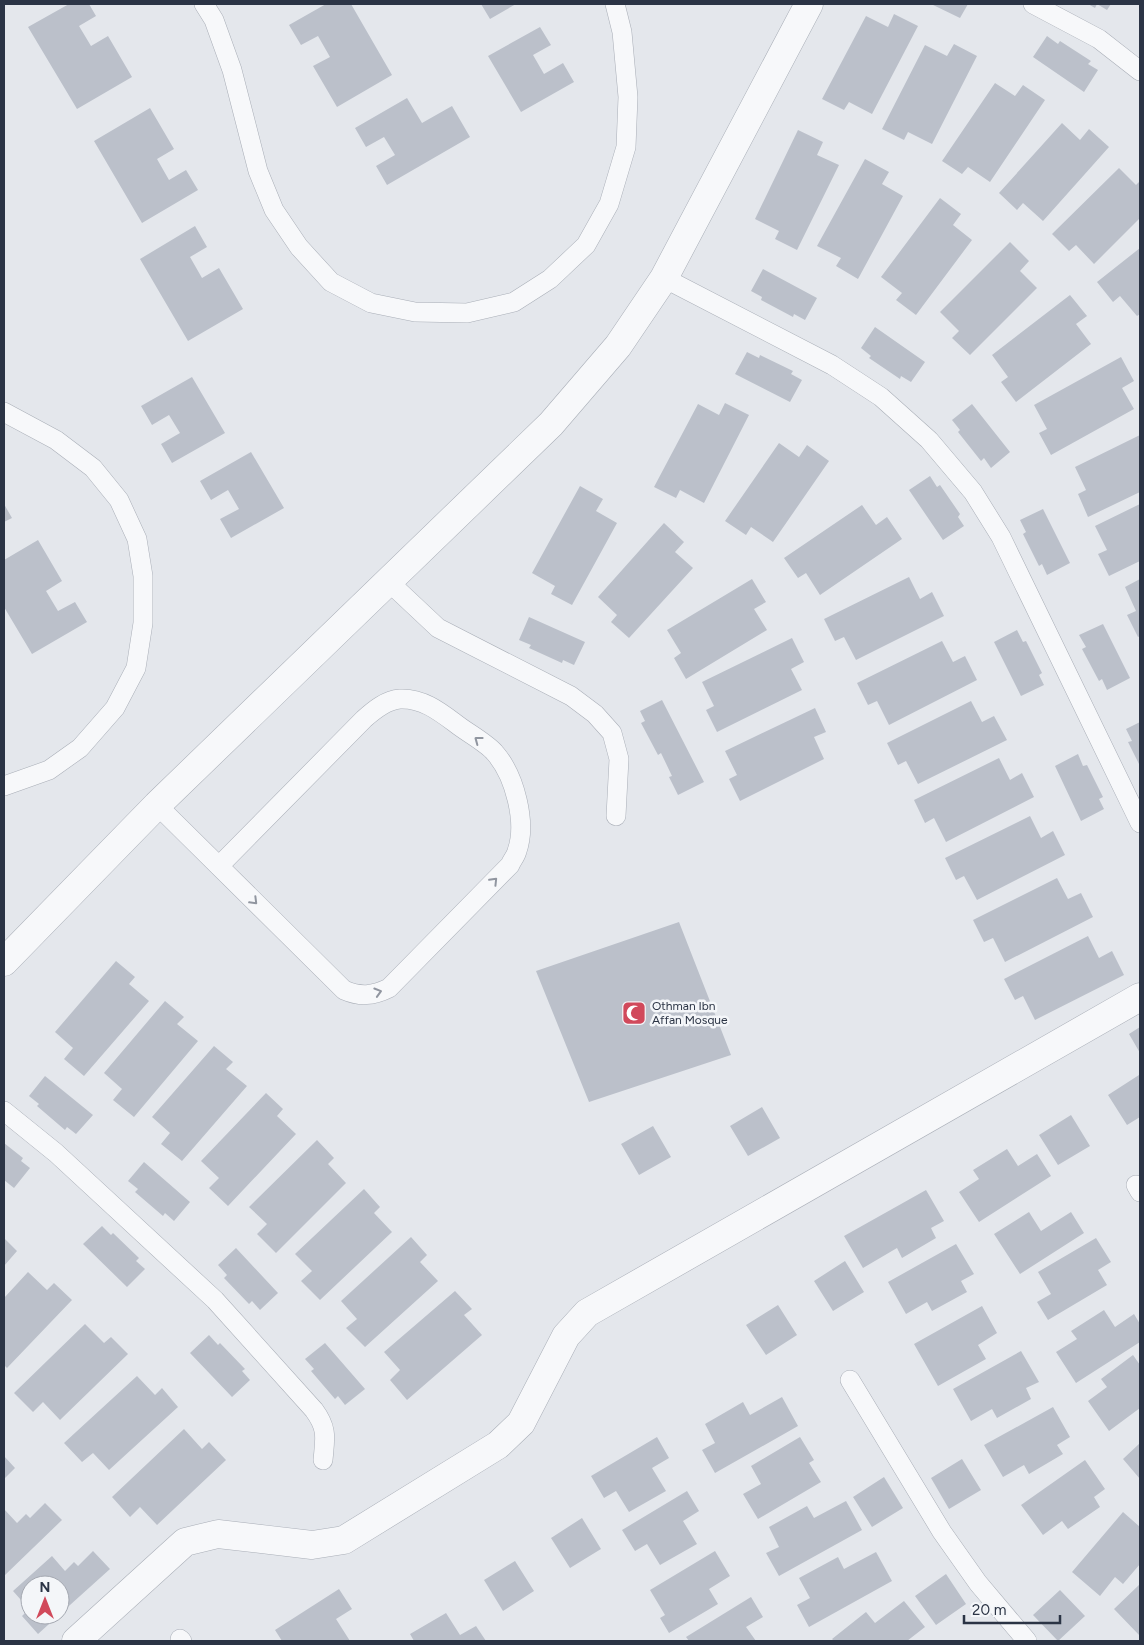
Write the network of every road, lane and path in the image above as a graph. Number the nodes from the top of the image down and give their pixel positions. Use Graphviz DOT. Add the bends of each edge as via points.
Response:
graph roads {
  1 [pos="204,4"];
  2 [pos="615,4"];
  3 [pos="809,4"];
  4 [pos="1033,4"];
  5 [pos="1140,71"];
  6 [pos="664,278"];
  7 [pos="4,412"];
  8 [pos="389,582"];
  9 [pos="4,786"];
  10 [pos="157,805"];
  11 [pos="616,816"];
  12 [pos="1140,823"];
  13 [pos="219,866"];
  14 [pos="4,962"];
  15 [pos="1140,996"];
  16 [pos="4,1111"];
  17 [pos="850,1380"];
  18 [pos="323,1460"];
  19 [pos="76,1641"];
  20 [pos="1027,1641"];
  1 -- 2 [label="lane" via="214,20 232,70 258,171 274,210 299,247 332,282 371,303 415,312 467,313 514,302 550,279 586,245 609,204 626,147 628,97 622,32"];
  3 -- 6 [label="street"];
  4 -- 5 [label="lane" via="1099,38"];
  6 -- 8 [label="street" via="618,346 551,424"];
  6 -- 12 [label="lane" via="832,365 881,397 929,440 973,492 1001,537"];
  7 -- 9 [label="lane" via="56,440 86,462 119,500 137,539 143,576 143,623 136,668 115,708 80,748 49,770"];
  8 -- 10 [label="street"];
  8 -- 11 [label="lane" via="438,628 571,696 595,714 612,733 619,759"];
  10 -- 13 [label="lane"];
  10 -- 14 [label="street"];
  13 -- 13 [label="lane, one-way" via="344,990 355,994 379,993 389,988 510,865 517,851 520,833 515,791 495,752 436,709 418,701 400,699 379,706 364,719"];
  15 -- 19 [label="street" via="587,1313 566,1336 520,1422 498,1445 344,1540 312,1546 218,1534 185,1542"];
  16 -- 18 [label="lane" via="56,1153 215,1300 323,1422"];
  17 -- 20 [label="lane" via="942,1532 978,1583"];
}
